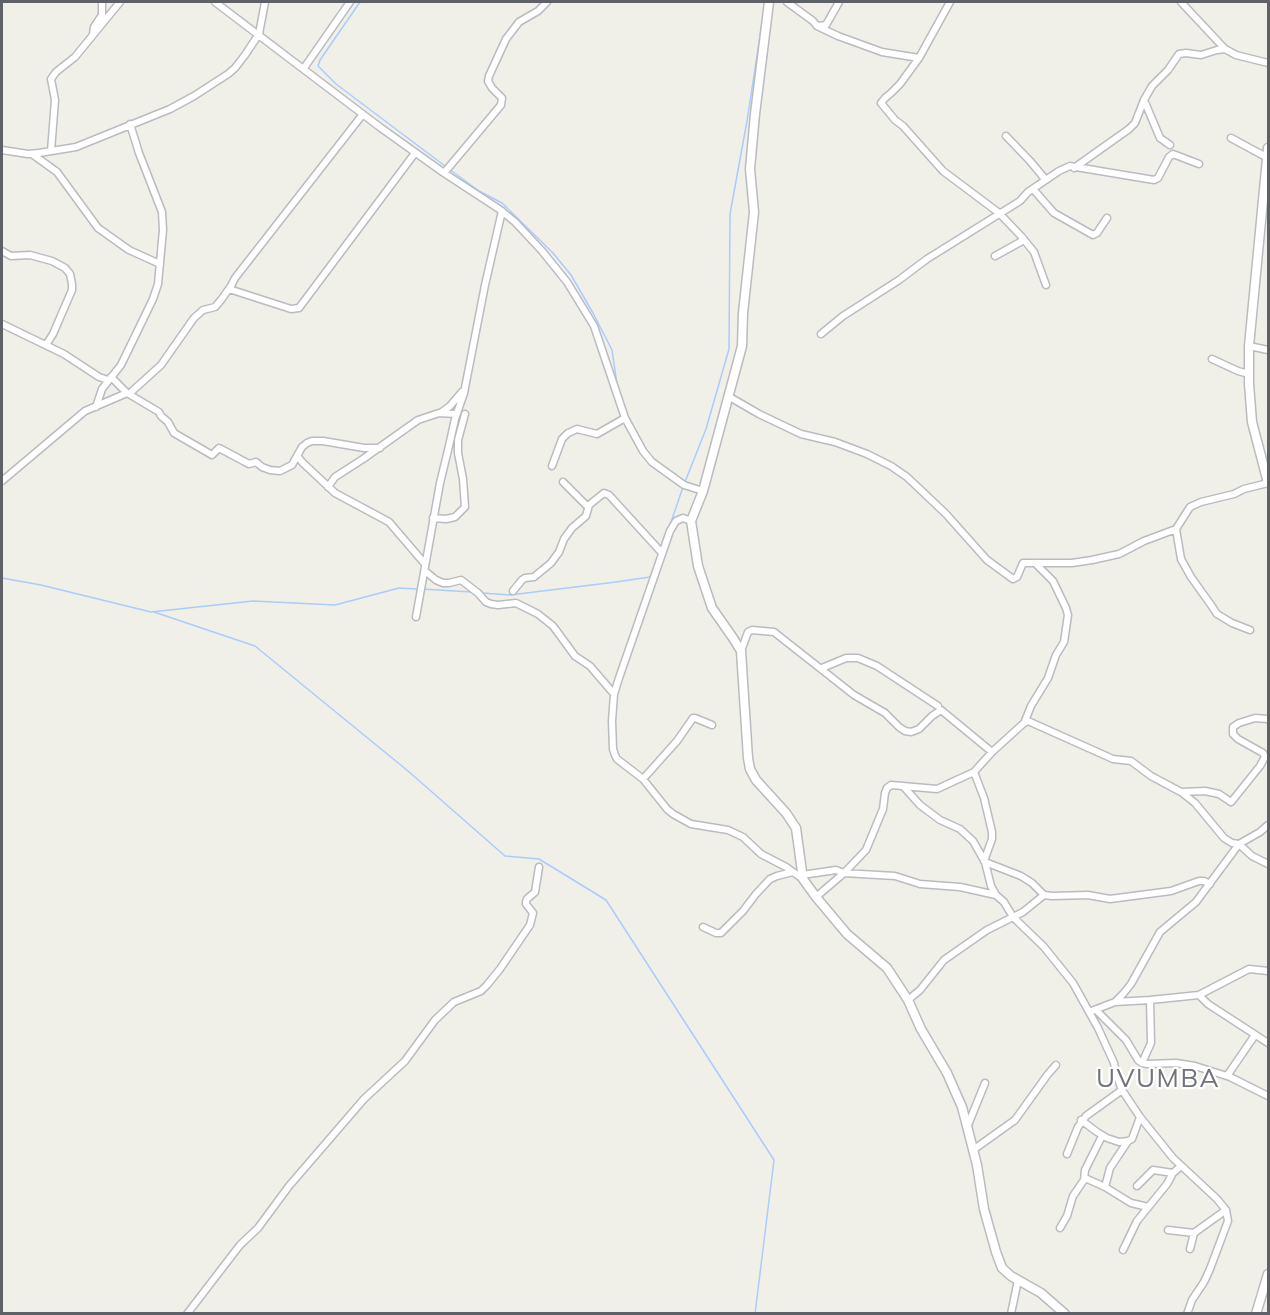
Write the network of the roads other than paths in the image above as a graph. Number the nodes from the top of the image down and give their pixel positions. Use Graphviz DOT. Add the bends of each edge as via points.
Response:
graph roads {
  1 [pos="102,2"];
  2 [pos="120,2"];
  3 [pos="215,2"];
  4 [pos="265,2"];
  5 [pos="350,2"];
  6 [pos="546,2"];
  7 [pos="769,2"];
  8 [pos="787,2"];
  9 [pos="838,2"];
  10 [pos="950,2"];
  11 [pos="1180,2"];
  12 [pos="817,26"];
  13 [pos="259,34"];
  14 [pos="93,36"];
  15 [pos="1225,49"];
  16 [pos="919,58"];
  17 [pos="1269,63"];
  18 [pos="304,68"];
  19 [pos="1144,99"];
  20 [pos="363,114"];
  21 [pos="130,124"];
  22 [pos="1006,136"];
  23 [pos="1231,138"];
  24 [pos="1170,145"];
  25 [pos="1269,148"];
  26 [pos="2,150"];
  27 [pos="51,151"];
  28 [pos="32,153"];
  29 [pos="415,153"];
  30 [pos="1268,158"];
  31 [pos="1199,164"];
  32 [pos="1074,168"];
  33 [pos="444,173"];
  34 [pos="1045,179"];
  35 [pos="1033,189"];
  36 [pos="502,211"];
  37 [pos="999,213"];
  38 [pos="1107,218"];
  39 [pos="1024,240"];
  40 [pos="2,251"];
  41 [pos="995,256"];
  42 [pos="160,264"];
  43 [pos="1046,285"];
  44 [pos="229,289"];
  45 [pos="2,324"];
  46 [pos="821,334"];
  47 [pos="46,345"];
  48 [pos="1249,346"];
  49 [pos="1269,350"];
  50 [pos="1212,359"];
  51 [pos="1249,374"];
  52 [pos="110,379"];
  53 [pos="465,387"];
  54 [pos="128,394"];
  55 [pos="729,396"];
  56 [pos="96,407"];
  57 [pos="442,412"];
  58 [pos="456,414"];
  59 [pos="465,414"];
  60 [pos="625,418"];
  61 [pos="380,448"];
  62 [pos="297,456"];
  63 [pos="552,465"];
  64 [pos="2,481"];
  65 [pos="563,483"];
  66 [pos="1269,483"];
  67 [pos="328,487"];
  68 [pos="703,491"];
  69 [pos="588,507"];
  70 [pos="433,518"];
  71 [pos="692,521"];
  72 [pos="1176,529"];
  73 [pos="662,553"];
  74 [pos="1034,563"];
  75 [pos="425,568"];
  76 [pos="513,591"];
  77 [pos="416,617"];
  78 [pos="1250,630"];
  79 [pos="741,651"];
  80 [pos="822,668"];
  81 [pos="614,694"];
  82 [pos="938,706"];
  83 [pos="1269,719"];
  84 [pos="1025,721"];
  85 [pos="712,725"];
  86 [pos="992,752"];
  87 [pos="974,772"];
  88 [pos="643,779"];
  89 [pos="903,786"];
  90 [pos="1181,792"];
  91 [pos="1269,825"];
  92 [pos="1239,844"];
  93 [pos="984,862"];
  94 [pos="1269,864"];
  95 [pos="539,867"];
  96 [pos="844,873"];
  97 [pos="799,876"];
  98 [pos="1210,884"];
  99 [pos="996,895"];
  100 [pos="1044,895"];
  101 [pos="816,897"];
  102 [pos="1013,917"];
  103 [pos="703,927"];
  104 [pos="1269,971"];
  105 [pos="1199,995"];
  106 [pos="908,1000"];
  107 [pos="1150,1000"];
  108 [pos="1115,1002"];
  109 [pos="1093,1011"];
  110 [pos="1255,1035"];
  111 [pos="1269,1043"];
  112 [pos="1142,1063"];
  113 [pos="1056,1065"];
  114 [pos="1227,1076"];
  115 [pos="985,1083"];
  116 [pos="1122,1090"];
  117 [pos="1269,1096"];
  118 [pos="1140,1117"];
  119 [pos="1081,1120"];
  120 [pos="967,1126"];
  121 [pos="1102,1136"];
  122 [pos="1128,1142"];
  123 [pos="973,1150"];
  124 [pos="1067,1154"];
  125 [pos="1182,1166"];
  126 [pos="1173,1173"];
  127 [pos="1085,1178"];
  128 [pos="1137,1186"];
  129 [pos="1105,1188"];
  130 [pos="1148,1207"];
  131 [pos="1226,1210"];
  132 [pos="1060,1228"];
  133 [pos="1168,1230"];
  134 [pos="1194,1233"];
  135 [pos="1190,1249"];
  136 [pos="1123,1250"];
  137 [pos="1269,1274"];
  138 [pos="1018,1280"];
  139 [pos="187,1314"];
  140 [pos="1011,1314"];
  141 [pos="1065,1314"];
  142 [pos="1187,1314"];
  143 [pos="1256,1314"];
  1 -- 14 [label="street" via="102,15"];
  2 -- 14 [label="street"];
  3 -- 13 [label="street"];
  4 -- 13 [label="street"];
  5 -- 18 [label="street"];
  6 -- 33 [label="street" via="519,22 506,39 488,81 502,98 501,105"];
  7 -- 55 [label="street" via="750,169 754,212 742,346"];
  8 -- 12 [label="street"];
  9 -- 12 [label="street" via="826,25"];
  10 -- 16 [label="street"];
  11 -- 15 [label="street"];
  12 -- 16 [label="street" via="882,52"];
  13 -- 18 [label="street"];
  13 -- 21 [label="street" via="235,68 218,81 170,109"];
  14 -- 27 [label="street" via="51,79 55,100"];
  15 -- 17 [label="street"];
  15 -- 19 [label="street" via="1201,55 1179,54"];
  16 -- 37 [label="street" via="882,103 943,171"];
  18 -- 20 [label="street"];
  19 -- 24 [label="street" via="1160,138"];
  19 -- 32 [label="street" via="1129,129"];
  20 -- 29 [label="street"];
  20 -- 44 [label="street"];
  21 -- 27 [label="street" via="76,147"];
  21 -- 42 [label="street" via="162,212"];
  22 -- 34 [label="street"];
  23 -- 30 [label="street"];
  25 -- 30 [label="street"];
  26 -- 28 [label="street"];
  27 -- 28 [label="street"];
  28 -- 42 [label="street" via="57,172 98,228 129,250"];
  29 -- 33 [label="street"];
  29 -- 44 [label="street" via="299,308 291,309"];
  30 -- 48 [label="street"];
  31 -- 32 [label="street" via="1173,154 1154,180"];
  32 -- 34 [label="street" via="1070,166"];
  33 -- 36 [label="street"];
  34 -- 35 [label="street"];
  35 -- 37 [label="street"];
  35 -- 38 [label="street" via="1054,213 1093,235"];
  36 -- 53 [label="street"];
  36 -- 60 [label="street" via="542,251 585,311"];
  37 -- 39 [label="street"];
  37 -- 46 [label="street"];
  39 -- 41 [label="street"];
  39 -- 43 [label="street" via="1034,252"];
  40 -- 47 [label="street" via="11,256 30,255 52,261 70,274 72,290"];
  42 -- 52 [label="street" via="153,299 121,365"];
  44 -- 54 [label="street" via="215,307 194,318 161,365"];
  45 -- 47 [label="street"];
  47 -- 52 [label="street" via="99,377"];
  48 -- 49 [label="street"];
  48 -- 51 [label="street"];
  50 -- 51 [label="street"];
  51 -- 66 [label="street" via="1252,422"];
  52 -- 54 [label="street"];
  52 -- 56 [label="street" via="99,394"];
  53 -- 57 [label="street"];
  53 -- 58 [label="street"];
  54 -- 56 [label="street"];
  54 -- 62 [label="street" via="159,412 174,433 212,455 219,448 249,464 256,462 274,471 292,465"];
  55 -- 68 [label="street"];
  55 -- 74 [label="street" via="801,434 835,442 891,466 933,501 987,560 1013,579 1023,563"];
  56 -- 64 [label="street" via="74,419"];
  57 -- 58 [label="street"];
  57 -- 61 [label="street" via="418,420"];
  58 -- 70 [label="street"];
  59 -- 70 [label="street" via="458,440 465,507 456,517"];
  60 -- 63 [label="street" via="597,434 577,429 568,433"];
  60 -- 68 [label="street" via="652,462 684,485"];
  61 -- 62 [label="street" via="317,441 304,445"];
  61 -- 67 [label="street" via="335,477"];
  62 -- 67 [label="street"];
  65 -- 69 [label="street"];
  66 -- 72 [label="street" via="1190,507"];
  67 -- 75 [label="street" via="341,498 389,522"];
  68 -- 71 [label="street"];
  69 -- 73 [label="street" via="608,493"];
  69 -- 76 [label="street" via="586,516 564,539 551,563 534,577 522,580"];
  70 -- 75 [label="street"];
  71 -- 73 [label="street" via="676,521"];
  71 -- 79 [label="street" via="698,566 712,608"];
  72 -- 74 [label="street" via="1119,554 1092,560"];
  72 -- 78 [label="street" via="1181,560 1217,614"];
  73 -- 81 [label="street"];
  74 -- 84 [label="street" via="1053,581 1068,615 1064,642"];
  75 -- 77 [label="street"];
  75 -- 81 [label="street" via="443,583 461,580 486,602 515,603 538,614"];
  79 -- 80 [label="street" via="748,632 771,631"];
  79 -- 97 [label="street" via="750,770 796,828"];
  80 -- 82 [label="street" via="846,658 858,658"];
  80 -- 86 [label="street" via="904,730 919,729 941,710"];
  81 -- 88 [label="street" via="615,755"];
  83 -- 90 [label="street" via="1255,718 1233,727 1233,734 1264,757 1231,802 1205,790"];
  84 -- 86 [label="street"];
  84 -- 90 [label="street" via="1113,759 1131,761"];
  85 -- 88 [label="street" via="693,718"];
  86 -- 87 [label="street"];
  87 -- 89 [label="street" via="937,789"];
  87 -- 93 [label="street" via="992,832"];
  88 -- 97 [label="street" via="673,813 696,825 735,833"];
  89 -- 93 [label="street" via="932,815 966,833"];
  89 -- 96 [label="street" via="887,788 866,850"];
  90 -- 92 [label="street" via="1221,836"];
  91 -- 92 [label="street"];
  92 -- 94 [label="street"];
  92 -- 98 [label="street"];
  93 -- 99 [label="street"];
  93 -- 100 [label="street" via="1026,879"];
  95 -- 139 [label="street" via="535,892 526,902 533,918 494,977 481,991 454,1002 435,1020 405,1061 364,1099 289,1186"];
  96 -- 97 [label="street" via="836,870"];
  96 -- 99 [label="street" via="896,876 926,885"];
  96 -- 101 [label="street"];
  97 -- 101 [label="street"];
  97 -- 103 [label="street" via="770,879 721,933"];
  98 -- 100 [label="street" via="1199,881 1171,891 1110,899"];
  98 -- 108 [label="street" via="1190,908 1157,936 1131,984"];
  99 -- 102 [label="street"];
  100 -- 102 [label="street"];
  101 -- 106 [label="street" via="836,922 886,968"];
  102 -- 106 [label="street" via="944,960"];
  102 -- 109 [label="street" via="1044,947"];
  104 -- 105 [label="street" via="1249,969"];
  105 -- 107 [label="street"];
  105 -- 110 [label="street"];
  106 -- 120 [label="street" via="947,1073"];
  107 -- 108 [label="street"];
  107 -- 112 [label="street" via="1151,1043"];
  108 -- 109 [label="street"];
  109 -- 112 [label="street" via="1126,1040"];
  109 -- 116 [label="street"];
  110 -- 111 [label="street"];
  110 -- 114 [label="street"];
  112 -- 114 [label="street" via="1187,1065"];
  113 -- 123 [label="street" via="1015,1120"];
  114 -- 117 [label="street"];
  115 -- 120 [label="street"];
  116 -- 118 [label="street"];
  116 -- 119 [label="street"];
  118 -- 122 [label="street"];
  118 -- 125 [label="street"];
  119 -- 121 [label="street"];
  119 -- 124 [label="street"];
  120 -- 123 [label="street"];
  121 -- 122 [label="street"];
  121 -- 127 [label="street"];
  122 -- 129 [label="street" via="1110,1168"];
  123 -- 138 [label="street" via="996,1252 1002,1268"];
  125 -- 126 [label="street"];
  125 -- 131 [label="street"];
  126 -- 128 [label="street" via="1153,1170"];
  126 -- 130 [label="street"];
  127 -- 129 [label="street"];
  127 -- 132 [label="street"];
  129 -- 130 [label="street" via="1131,1203"];
  130 -- 136 [label="street" via="1134,1225"];
  131 -- 134 [label="street"];
  131 -- 142 [label="street" via="1228,1221"];
  133 -- 134 [label="street"];
  134 -- 135 [label="street"];
  137 -- 143 [label="street"];
  138 -- 140 [label="street"];
  138 -- 141 [label="street"];
}
